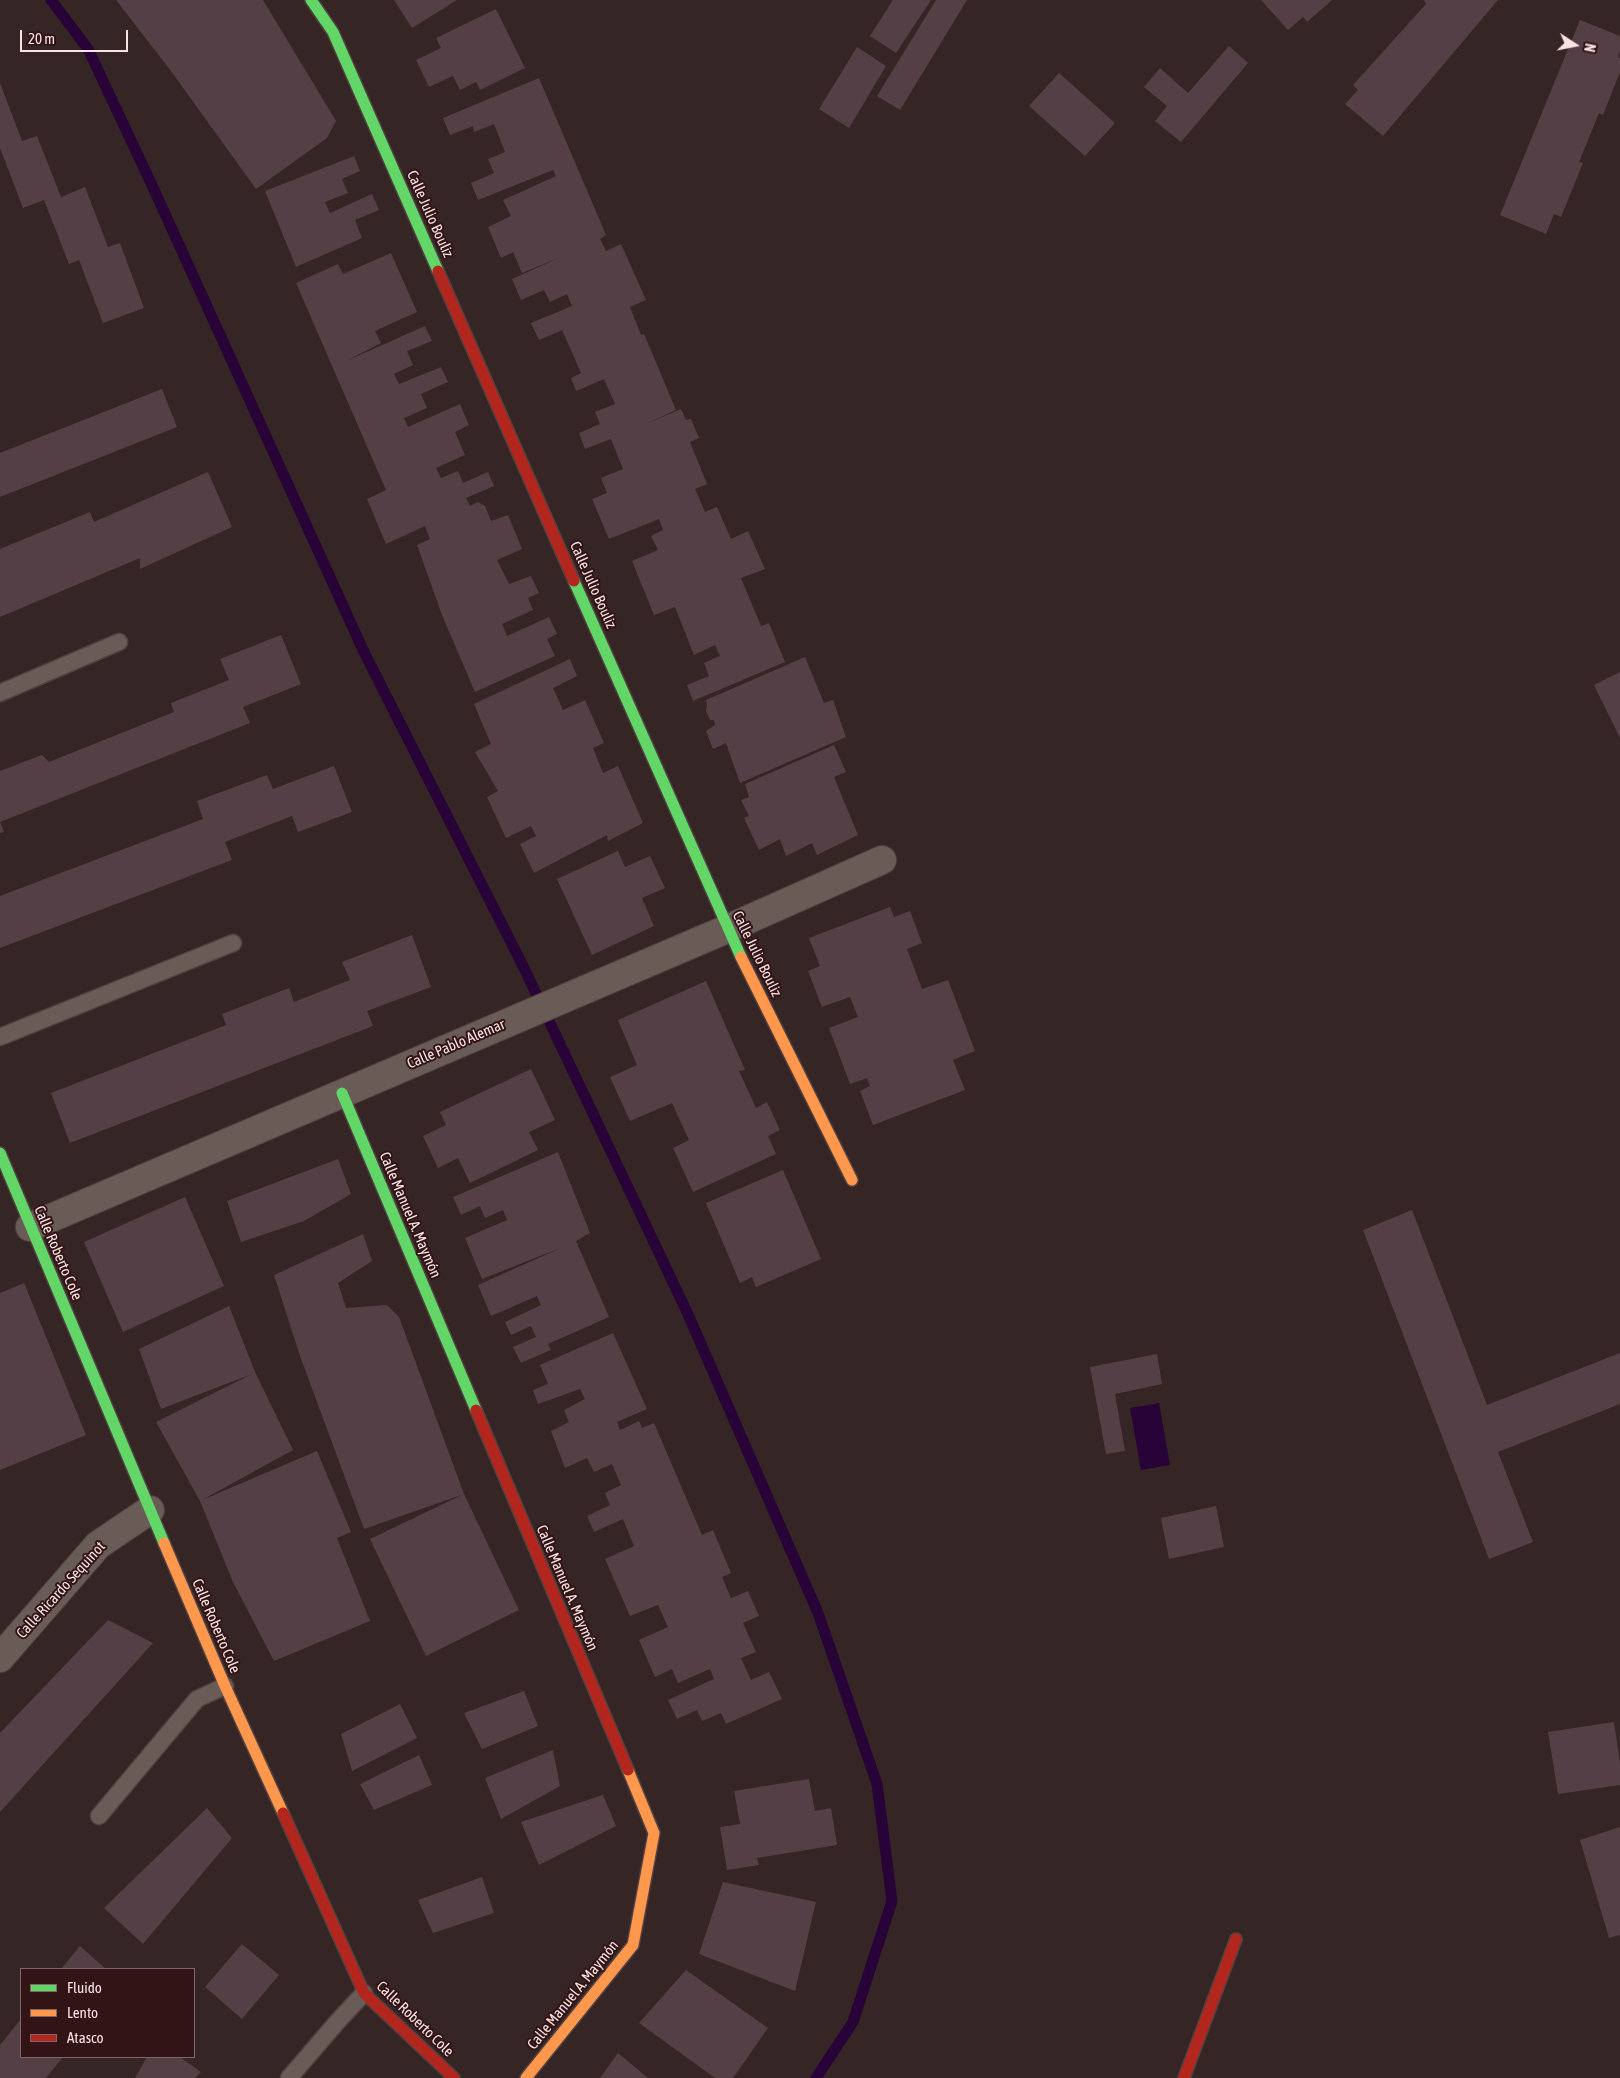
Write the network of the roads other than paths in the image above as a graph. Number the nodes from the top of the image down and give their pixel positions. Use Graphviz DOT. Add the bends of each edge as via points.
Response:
graph roads {
  1 [pos="311,0"];
  2 [pos="119,642"];
  3 [pos="0,693"];
  4 [pos="882,860"];
  5 [pos="727,929"];
  6 [pos="233,943"];
  7 [pos="0,1037"];
  8 [pos="342,1092"];
  9 [pos="0,1153"];
  10 [pos="852,1180"];
  11 [pos="30,1227"];
  12 [pos="150,1510"];
  13 [pos="0,1658"];
  14 [pos="225,1686"];
  15 [pos="99,1816"];
  16 [pos="1236,1939"];
  17 [pos="364,1993"];
  18 [pos="289,2078"];
  19 [pos="454,2078"];
  20 [pos="526,2078"];
  21 [pos="1184,2078"];
  1 -- 5 [label="street, Calle Julio Bouliz" via="334,32"];
  2 -- 3 [label="lane"];
  4 -- 5 [label="street, Calle Pablo Alemar"];
  5 -- 8 [label="street, Calle Pablo Alemar"];
  5 -- 10 [label="street, Calle Julio Bouliz"];
  6 -- 7 [label="lane"];
  8 -- 11 [label="street, Calle Pablo Alemar"];
  8 -- 20 [label="street, Calle Manuel A. Maymón" via="654,1833 633,1945"];
  9 -- 11 [label="street, Calle Roberto Cole"];
  11 -- 12 [label="street, Calle Roberto Cole"];
  12 -- 13 [label="street, Calle Ricardo Sequinot" via="98,1545"];
  12 -- 14 [label="street, Calle Roberto Cole"];
  14 -- 15 [label="lane" via="197,1699"];
  14 -- 17 [label="street, Calle Roberto Cole"];
  16 -- 21 [label="street"];
  17 -- 18 [label="lane"];
  17 -- 19 [label="street, Calle Roberto Cole"];
}
